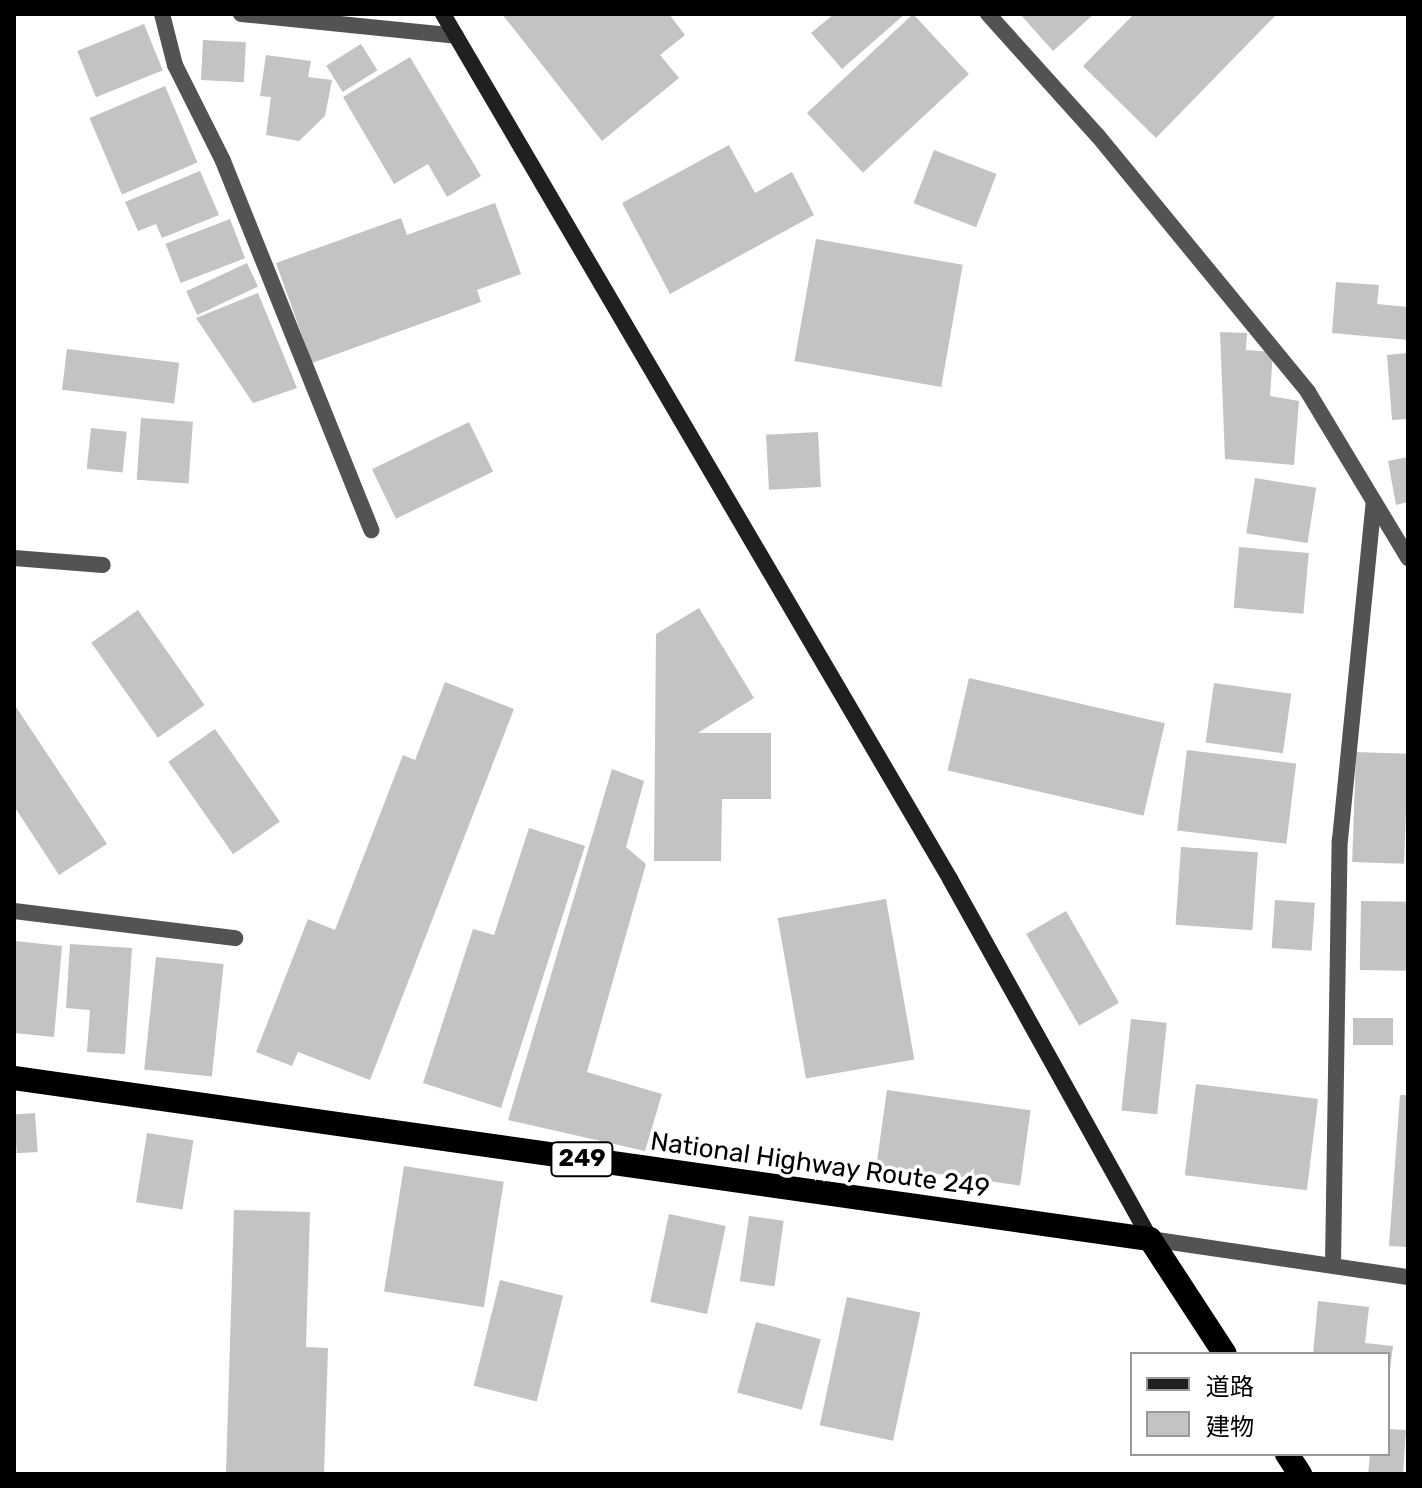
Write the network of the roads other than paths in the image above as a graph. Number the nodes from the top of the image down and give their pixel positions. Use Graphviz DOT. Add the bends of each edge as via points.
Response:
graph roads {
  1 [pos="162,14"];
  2 [pos="241,14"];
  3 [pos="443,14"];
  4 [pos="988,14"];
  5 [pos="456,36"];
  6 [pos="1374,502"];
  7 [pos="371,530"];
  8 [pos="14,558"];
  9 [pos="1408,558"];
  10 [pos="103,565"];
  11 [pos="14,911"];
  12 [pos="235,938"];
  13 [pos="14,1078"];
  14 [pos="1150,1239"];
  15 [pos="1333,1264"];
  16 [pos="1408,1277"];
  17 [pos="1224,1352"];
  18 [pos="1288,1456"];
  19 [pos="1300,1474"];
  1 -- 7 [label="street" via="175,65 229,175"];
  2 -- 5 [label="street"];
  3 -- 5 [label="street"];
  4 -- 6 [label="street" via="1098,136 1308,392"];
  5 -- 14 [label="street" via="950,879"];
  6 -- 9 [label="street"];
  6 -- 15 [label="street" via="1340,840"];
  8 -- 10 [label="street"];
  11 -- 12 [label="street"];
  13 -- 14 [label="highway, National Highway Route 249 / 249"];
  14 -- 15 [label="street"];
  14 -- 17 [label="highway"];
  15 -- 16 [label="street"];
  18 -- 19 [label="highway"];
}
